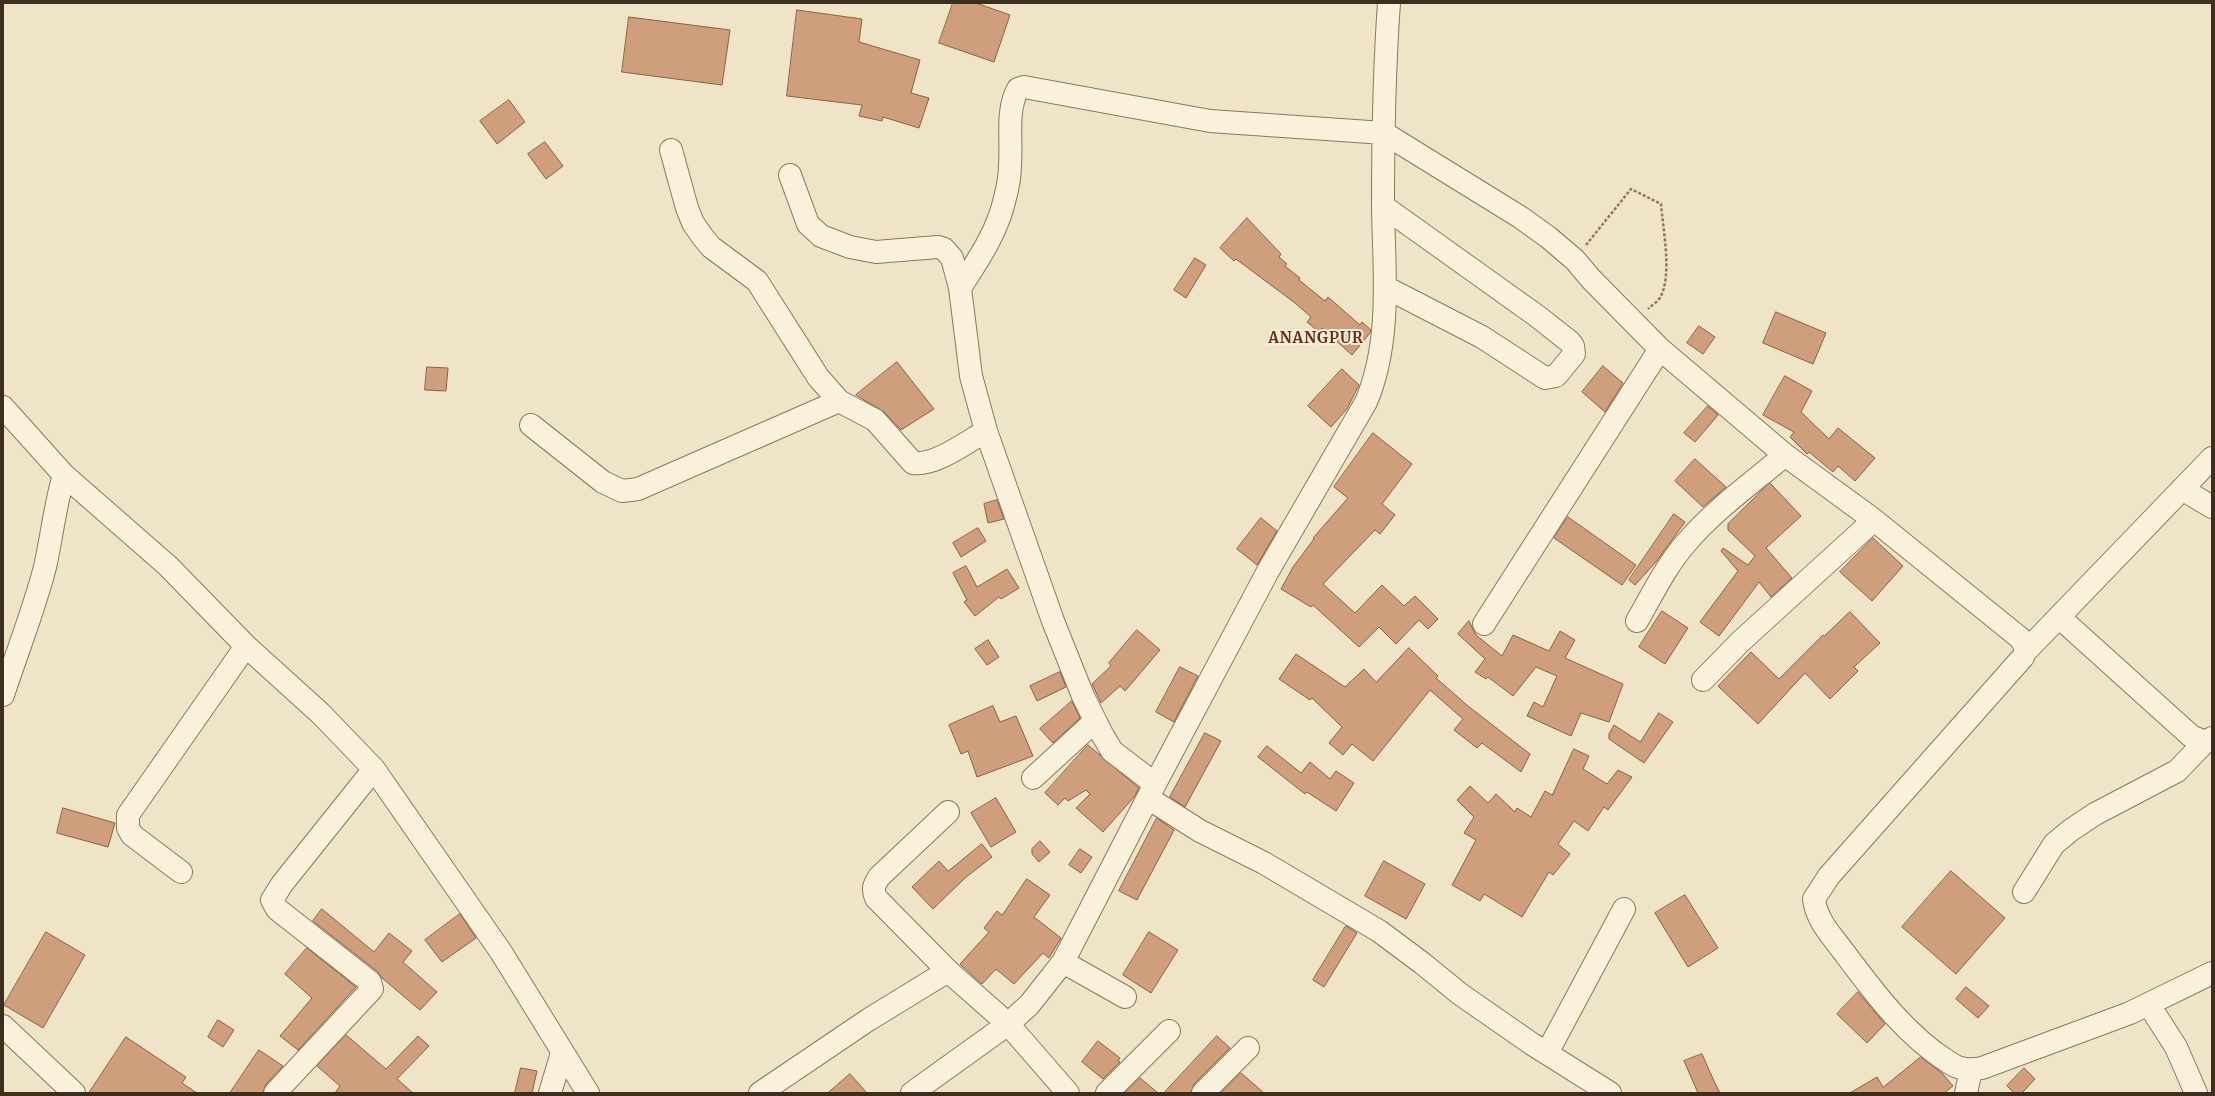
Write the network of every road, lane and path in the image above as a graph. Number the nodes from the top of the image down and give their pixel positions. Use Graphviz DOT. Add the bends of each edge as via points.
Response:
graph roads {
  1 [pos="1389,3"];
  2 [pos="1384,133"];
  3 [pos="670,150"];
  4 [pos="790,175"];
  5 [pos="1383,206"];
  6 [pos="1575,260"];
  7 [pos="1385,287"];
  8 [pos="960,288"];
  9 [pos="1634,322"];
  10 [pos="1660,349"];
  11 [pos="839,401"];
  12 [pos="3,407"];
  13 [pos="532,425"];
  14 [pos="986,431"];
  15 [pos="1784,455"];
  16 [pos="2212,458"];
  17 [pos="64,475"];
  18 [pos="2182,489"];
  19 [pos="2212,507"];
  20 [pos="1874,520"];
  21 [pos="2059,617"];
  22 [pos="1637,621"];
  23 [pos="1484,624"];
  24 [pos="246,646"];
  25 [pos="2026,651"];
  26 [pos="1703,680"];
  27 [pos="3,695"];
  28 [pos="1095,721"];
  29 [pos="2209,740"];
  30 [pos="374,769"];
  31 [pos="1034,778"];
  32 [pos="1152,791"];
  33 [pos="948,812"];
  34 [pos="182,872"];
  35 [pos="2024,892"];
  36 [pos="1624,909"];
  37 [pos="1063,962"];
  38 [pos="948,971"];
  39 [pos="2212,972"];
  40 [pos="1125,997"];
  41 [pos="2149,1005"];
  42 [pos="1008,1024"];
  43 [pos="3,1026"];
  44 [pos="1169,1031"];
  45 [pos="1248,1048"];
  46 [pos="562,1053"];
  47 [pos="1547,1053"];
  48 [pos="1971,1070"];
  49 [pos="74,1093"];
  50 [pos="275,1093"];
  51 [pos="550,1093"];
  52 [pos="588,1093"];
  53 [pos="760,1093"];
  54 [pos="912,1093"];
  55 [pos="1068,1093"];
  56 [pos="1107,1093"];
  57 [pos="1203,1093"];
  58 [pos="1610,1093"];
  59 [pos="1966,1093"];
  60 [pos="2196,1093"];
  1 -- 2 [label="street" via="1384,68"];
  2 -- 5 [label="street"];
  2 -- 6 [label="street" via="1520,217"];
  2 -- 8 [label="street" via="1210,121 1024,86 1018,88 1010,125 1010,165 1002,212 985,248"];
  3 -- 11 [label="street" via="693,223 711,246 757,281 818,377"];
  4 -- 8 [label="street" via="808,224 821,236 850,247 876,252 938,247 944,249 952,258"];
  5 -- 7 [label="street"];
  5 -- 7 [label="street" via="1537,316 1570,342 1574,354 1556,376 1545,378 1482,337"];
  6 -- 9 [label="street"];
  6 -- 9 [label="path" via="1631,189 1661,204 1668,267 1661,297"];
  7 -- 32 [label="street" via="1378,366 1366,402 1272,564"];
  8 -- 14 [label="street" via="971,376"];
  9 -- 10 [label="street"];
  10 -- 15 [label="street"];
  10 -- 23 [label="street"];
  11 -- 13 [label="street" via="708,460 630,491 613,488 603,482"];
  11 -- 14 [label="street" via="874,420 913,463 926,463"];
  12 -- 17 [label="street"];
  14 -- 28 [label="street" via="1053,621"];
  15 -- 20 [label="street"];
  15 -- 22 [label="street" via="1685,544"];
  16 -- 18 [label="street"];
  17 -- 24 [label="street" via="168,566"];
  17 -- 27 [label="street" via="38,592"];
  18 -- 19 [label="street"];
  18 -- 21 [label="street"];
  20 -- 25 [label="street" via="2020,638"];
  20 -- 26 [label="street" via="1740,642"];
  21 -- 25 [label="street"];
  21 -- 29 [label="street" via="2180,728 2191,736"];
  24 -- 30 [label="street" via="321,714"];
  24 -- 34 [label="street" via="128,815 127,823 132,835"];
  25 -- 48 [label="street" via="1951,741 1829,876 1814,899 1817,914 1825,926 1867,984 1890,1010 1950,1064"];
  28 -- 31 [label="street"];
  28 -- 32 [label="street" via="1112,750"];
  29 -- 35 [label="street" via="2177,771 2095,814 2071,830 2054,844"];
  30 -- 46 [label="street" via="501,952"];
  30 -- 50 [label="street" via="272,900 277,909 370,982 372,989"];
  32 -- 37 [label="street"];
  32 -- 47 [label="street" via="1200,831 1264,863 1379,931 1460,994"];
  33 -- 38 [label="street" via="887,868 874,884 873,891 876,898"];
  36 -- 47 [label="street"];
  37 -- 40 [label="street"];
  37 -- 42 [label="street" via="1034,1001"];
  38 -- 42 [label="street"];
  38 -- 53 [label="street" via="864,1023"];
  39 -- 41 [label="street"];
  41 -- 48 [label="street" via="1995,1064"];
  41 -- 60 [label="street" via="2176,1047"];
  42 -- 54 [label="street"];
  42 -- 55 [label="street"];
  43 -- 49 [label="street"];
  44 -- 56 [label="street"];
  45 -- 57 [label="street"];
  46 -- 51 [label="street"];
  46 -- 52 [label="street"];
  47 -- 58 [label="street"];
  48 -- 59 [label="street"];
}
